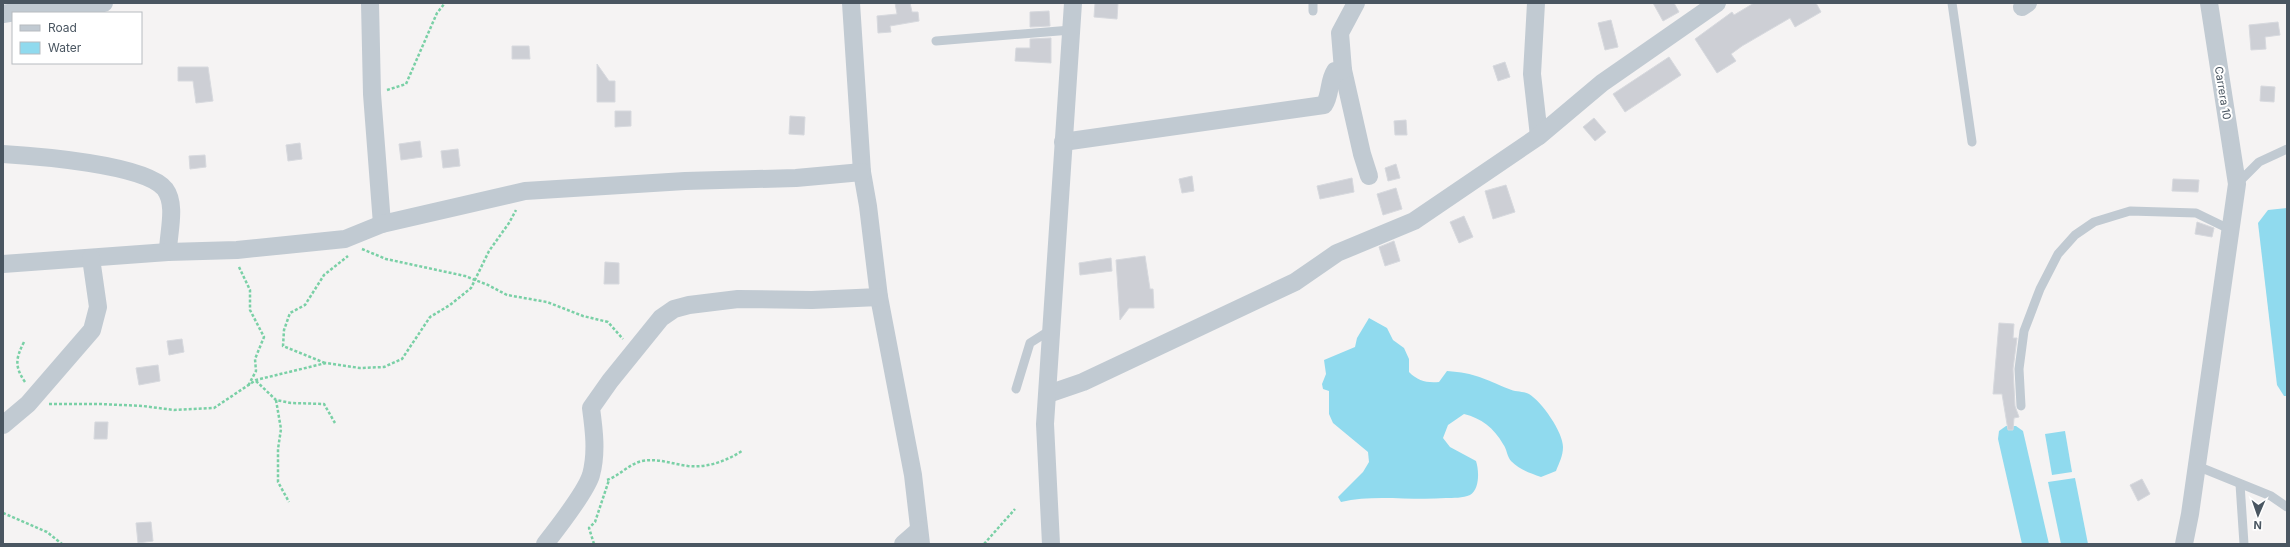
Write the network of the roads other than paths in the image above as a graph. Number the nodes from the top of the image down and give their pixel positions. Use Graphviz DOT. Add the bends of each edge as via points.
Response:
graph roads {
  1 [pos="104,3"];
  2 [pos="370,3"];
  3 [pos="850,3"];
  4 [pos="1073,3"];
  5 [pos="1356,3"];
  6 [pos="1536,3"];
  7 [pos="1717,3"];
  8 [pos="1952,3"];
  9 [pos="2209,3"];
  10 [pos="34,6"];
  11 [pos="3,14"];
  12 [pos="1071,30"];
  13 [pos="936,41"];
  14 [pos="1343,70"];
  15 [pos="1539,136"];
  16 [pos="1064,142"];
  17 [pos="1972,142"];
  18 [pos="2287,150"];
  19 [pos="3,154"];
  20 [pos="862,172"];
  21 [pos="1369,176"];
  22 [pos="2237,184"];
  23 [pos="382,224"];
  24 [pos="2229,229"];
  25 [pos="168,252"];
  26 [pos="91,258"];
  27 [pos="3,264"];
  28 [pos="879,297"];
  29 [pos="1052,329"];
  30 [pos="1016,389"];
  31 [pos="1048,394"];
  32 [pos="2020,406"];
  33 [pos="3,425"];
  34 [pos="2197,466"];
  35 [pos="2240,484"];
  36 [pos="2287,507"];
  37 [pos="920,537"];
  38 [pos="545,544"];
  39 [pos="903,544"];
  40 [pos="1051,544"];
  41 [pos="2184,544"];
  42 [pos="2244,544"];
  1 -- 10 [label="street"];
  2 -- 23 [label="street" via="372,94"];
  3 -- 20 [label="street"];
  4 -- 12 [label="street"];
  5 -- 14 [label="street" via="1340,33"];
  6 -- 15 [label="street" via="1532,74"];
  7 -- 15 [label="street" via="1602,83"];
  8 -- 17 [label="lane"];
  9 -- 22 [label="street, Carrera 10"];
  10 -- 11 [label="street"];
  12 -- 13 [label="lane"];
  12 -- 16 [label="street"];
  14 -- 16 [label="street" via="1335,71 1331,77 1328,99 1324,105"];
  14 -- 21 [label="street"];
  15 -- 31 [label="street" via="1414,221 1337,253 1295,282 1083,382"];
  16 -- 29 [label="street"];
  18 -- 22 [label="lane" via="2259,162"];
  19 -- 25 [label="street" via="86,161 145,177 164,188 171,215"];
  20 -- 23 [label="street" via="796,178 685,181 525,191"];
  20 -- 28 [label="street"];
  22 -- 24 [label="street, Carrera 10"];
  23 -- 25 [label="street" via="352,243"];
  24 -- 32 [label="lane" via="2196,213 2130,211 2094,222 2075,235 2058,254 2040,288 2024,330 2019,369"];
  24 -- 34 [label="street, Carrera 10"];
  25 -- 26 [label="street"];
  26 -- 27 [label="street"];
  26 -- 33 [label="street" via="98,307 92,330 31,400"];
  28 -- 37 [label="street" via="913,475"];
  28 -- 38 [label="street" via="812,300 738,299 689,305 674,309 661,318 592,408 595,441 590,476"];
  29 -- 30 [label="lane" via="1030,343"];
  29 -- 31 [label="street"];
  31 -- 40 [label="street" via="1045,424"];
  34 -- 35 [label="lane"];
  34 -- 41 [label="street, Carrera 10"];
  35 -- 36 [label="lane" via="2271,496"];
  35 -- 42 [label="lane"];
  37 -- 39 [label="street"];
}
